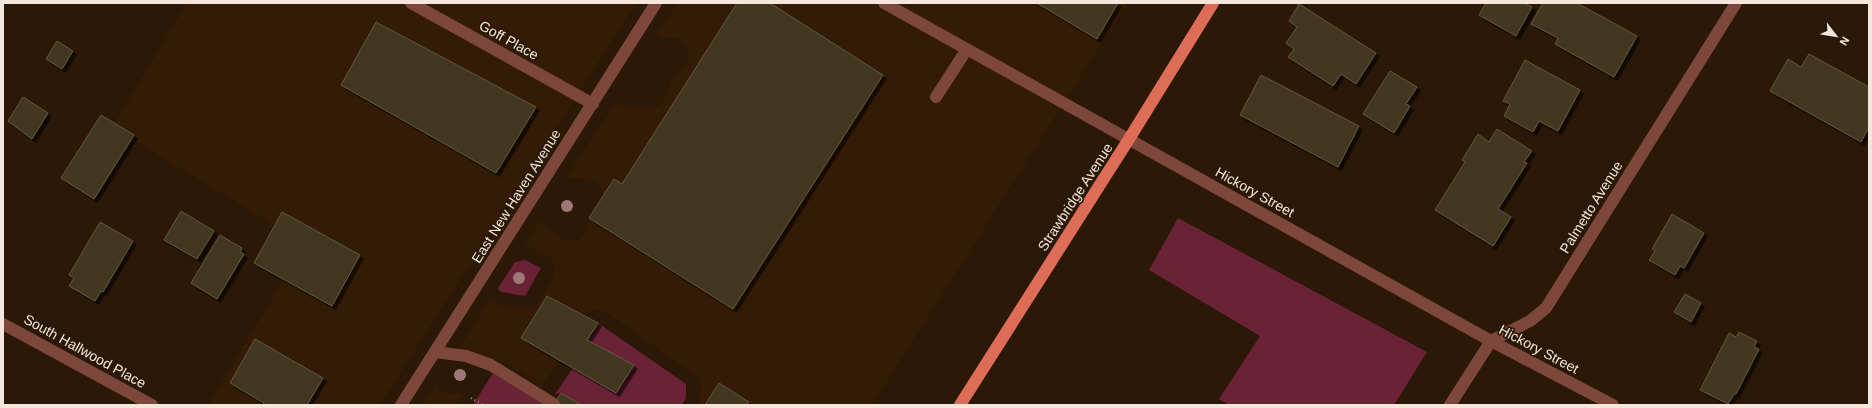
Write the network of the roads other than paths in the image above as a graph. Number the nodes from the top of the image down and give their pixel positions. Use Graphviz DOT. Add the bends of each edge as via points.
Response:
graph roads {
  1 [pos="411,3"];
  2 [pos="656,3"];
  3 [pos="884,3"];
  4 [pos="1213,3"];
  5 [pos="1736,3"];
  6 [pos="968,49"];
  7 [pos="936,98"];
  8 [pos="593,104"];
  9 [pos="1129,139"];
  10 [pos="3,324"];
  11 [pos="1491,340"];
  12 [pos="435,352"];
  13 [pos="554,404"];
  14 [pos="152,405"];
  15 [pos="401,405"];
  16 [pos="960,405"];
  17 [pos="1450,405"];
  18 [pos="1613,405"];
  1 -- 8 [label="street, Goff Place"];
  2 -- 8 [label="street, East New Haven Avenue"];
  3 -- 6 [label="street, Hickory Street"];
  4 -- 9 [label="main road, Strawbridge Avenue"];
  5 -- 11 [label="street, Palmetto Avenue" via="1546,308 1530,320"];
  6 -- 7 [label="street"];
  6 -- 9 [label="street, Hickory Street"];
  8 -- 12 [label="street, East New Haven Avenue"];
  9 -- 11 [label="street, Hickory Street"];
  9 -- 16 [label="main road, Strawbridge Avenue"];
  10 -- 14 [label="street, South Hallwood Place"];
  11 -- 17 [label="street"];
  11 -- 18 [label="street, Hickory Street"];
  12 -- 13 [label="street" via="466,356 491,365"];
  12 -- 15 [label="street, East New Haven Avenue"];
}
